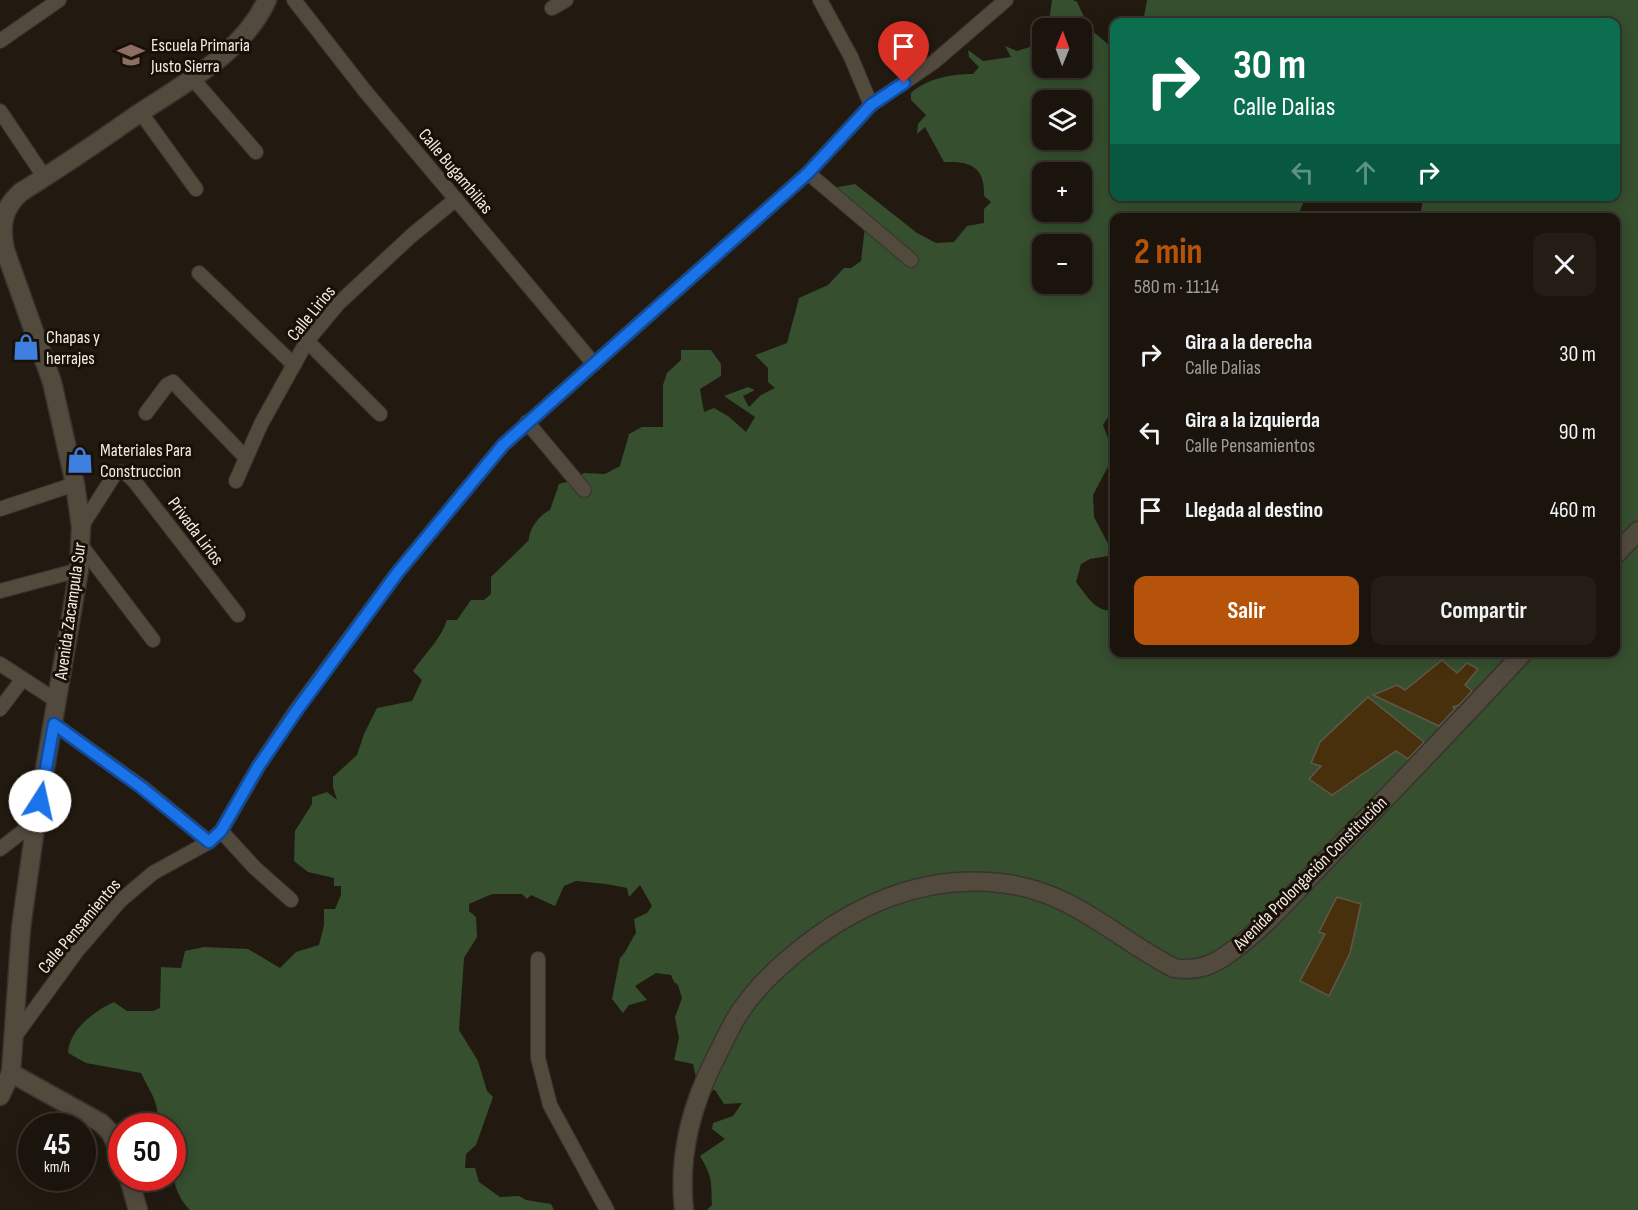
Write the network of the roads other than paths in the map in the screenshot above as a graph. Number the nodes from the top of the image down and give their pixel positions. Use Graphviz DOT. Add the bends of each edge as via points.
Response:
graph roads {
  1 [pos="59,0"];
  2 [pos="267,0"];
  3 [pos="294,0"];
  4 [pos="566,0"];
  5 [pos="820,0"];
  6 [pos="1006,0"];
  7 [pos="552,8"];
  8 [pos="0,41"];
  9 [pos="192,78"];
  10 [pos="871,105"];
  11 [pos="0,111"];
  12 [pos="141,113"];
  13 [pos="256,152"];
  14 [pos="808,173"];
  15 [pos="45,177"];
  16 [pos="196,189"];
  17 [pos="456,199"];
  18 [pos="2,212"];
  19 [pos="911,260"];
  20 [pos="199,273"];
  21 [pos="307,341"];
  22 [pos="594,364"];
  23 [pos="294,365"];
  24 [pos="146,413"];
  25 [pos="380,414"];
  26 [pos="527,422"];
  27 [pos="245,457"];
  28 [pos="236,481"];
  29 [pos="75,484"];
  30 [pos="584,490"];
  31 [pos="0,509"];
  32 [pos="1638,531"];
  33 [pos="80,536"];
  34 [pos="1620,550"];
  35 [pos="79,570"];
  36 [pos="0,591"];
  37 [pos="238,615"];
  38 [pos="153,640"];
  39 [pos="1519,657"];
  40 [pos="0,664"];
  41 [pos="22,680"];
  42 [pos="57,701"];
  43 [pos="0,709"];
  44 [pos="54,724"];
  45 [pos="36,821"];
  46 [pos="221,831"];
  47 [pos="209,842"];
  48 [pos="0,849"];
  49 [pos="291,900"];
  50 [pos="538,959"];
  51 [pos="12,1041"];
  52 [pos="5,1071"];
  53 [pos="0,1096"];
  54 [pos="108,1130"];
  55 [pos="133,1191"];
  56 [pos="138,1210"];
  57 [pos="607,1210"];
  58 [pos="684,1210"];
  1 -- 8 [label="street"];
  2 -- 9 [label="main road, Avenida Zacampula Sur" via="242,39"];
  3 -- 17 [label="street, Calle Bugambilias"];
  4 -- 7 [label="street"];
  5 -- 10 [label="street"];
  6 -- 10 [label="street, Calle Pensamientos" via="934,62"];
  9 -- 12 [label="main road, Avenida Zacampula Sur"];
  9 -- 13 [label="street"];
  10 -- 14 [label="street, Calle Pensamientos"];
  11 -- 15 [label="street"];
  12 -- 15 [label="main road, Avenida Zacampula Sur"];
  12 -- 16 [label="street"];
  14 -- 19 [label="street"];
  14 -- 22 [label="street, Calle Pensamientos"];
  15 -- 18 [label="main road, Avenida Zacampula Sur" via="21,192"];
  17 -- 21 [label="street, Calle Lirios" via="338,304"];
  17 -- 22 [label="street, Calle Bugambilias"];
  18 -- 29 [label="main road, Avenida Zacampula Sur" via="0,234 52,382"];
  20 -- 23 [label="street"];
  21 -- 23 [label="street, Calle Lirios"];
  21 -- 25 [label="street"];
  22 -- 26 [label="street, Calle Pensamientos"];
  23 -- 27 [label="street, Calle Lirios"];
  24 -- 27 [label="street" via="166,385 173,382"];
  26 -- 30 [label="street"];
  26 -- 46 [label="street, Calle Pensamientos" via="503,445 398,572 258,767"];
  27 -- 28 [label="street, Calle Lirios"];
  29 -- 31 [label="street"];
  29 -- 33 [label="main road, Avenida Zacampula Sur"];
  32 -- 34 [label="main road"];
  33 -- 35 [label="main road, Avenida Zacampula Sur"];
  33 -- 37 [label="street, Privada Lirios" via="115,474 126,473"];
  33 -- 38 [label="street"];
  35 -- 36 [label="street"];
  35 -- 42 [label="main road, Avenida Zacampula Sur"];
  39 -- 58 [label="main road, Avenida Prolongación Constitución" via="1283,904 1213,964 1174,968 1074,905 1041,890 1002,883 944,883 901,892 831,926 772,973 726,1035 691,1113"];
  40 -- 41 [label="street"];
  41 -- 42 [label="street"];
  41 -- 43 [label="street"];
  42 -- 44 [label="main road, Avenida Zacampula Sur"];
  44 -- 45 [label="main road, Avenida Zacampula Sur"];
  44 -- 47 [label="street"];
  45 -- 48 [label="street"];
  45 -- 51 [label="main road, Avenida Zacampula Sur" via="21,928"];
  46 -- 47 [label="street, Calle Pensamientos"];
  46 -- 49 [label="street"];
  47 -- 51 [label="street, Calle Pensamientos" via="153,873 120,901 77,951"];
  50 -- 57 [label="street" via="538,1058 550,1105"];
  51 -- 52 [label="main road, Avenida Zacampula Sur"];
  52 -- 53 [label="main road"];
  52 -- 54 [label="main road"];
  55 -- 56 [label="main road"];
}
